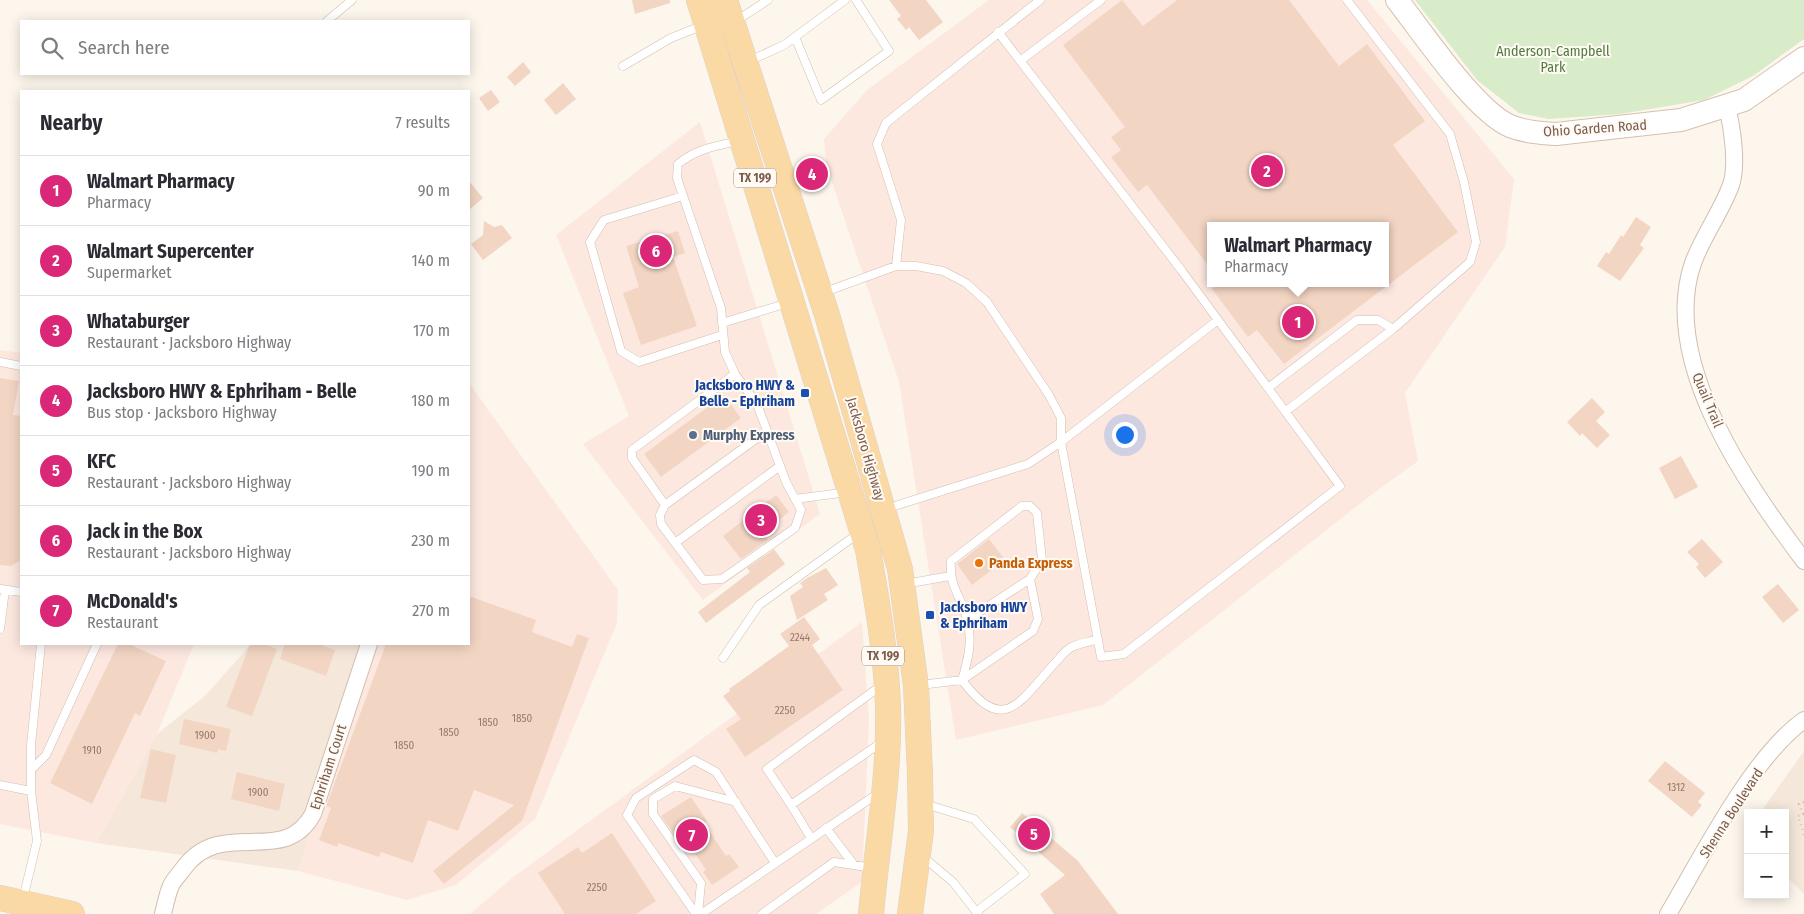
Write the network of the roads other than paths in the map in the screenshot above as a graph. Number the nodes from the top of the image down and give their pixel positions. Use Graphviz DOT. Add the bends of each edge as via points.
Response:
graph roads {
  1 [pos="352,0"];
  2 [pos="698,0"];
  3 [pos="768,0"];
  4 [pos="845,0"];
  5 [pos="856,0"];
  6 [pos="1040,0"];
  7 [pos="1101,0"];
  8 [pos="1347,0"];
  9 [pos="1397,0"];
  10 [pos="729,12"];
  11 [pos="328,20"];
  12 [pos="706,24"];
  13 [pos="998,32"];
  14 [pos="795,37"];
  15 [pos="1804,58"];
  16 [pos="1020,61"];
  17 [pos="745,62"];
  18 [pos="624,66"];
  19 [pos="1727,106"];
  20 [pos="743,140"];
  21 [pos="683,196"];
  22 [pos="896,266"];
  23 [pos="820,293"];
  24 [pos="792,301"];
  25 [pos="1218,320"];
  26 [pos="722,323"];
  27 [pos="1393,329"];
  28 [pos="722,335"];
  29 [pos="0,362"];
  30 [pos="20,366"];
  31 [pos="735,374"];
  32 [pos="1268,388"];
  33 [pos="1286,411"];
  34 [pos="767,431"];
  35 [pos="1061,442"];
  36 [pos="780,466"];
  37 [pos="851,492"];
  38 [pos="795,499"];
  39 [pos="665,505"];
  40 [pos="884,510"];
  41 [pos="862,530"];
  42 [pos="675,543"];
  43 [pos="1804,561"];
  44 [pos="950,576"];
  45 [pos="1030,579"];
  46 [pos="902,585"];
  47 [pos="2,590"];
  48 [pos="20,592"];
  49 [pos="967,620"];
  50 [pos="0,629"];
  51 [pos="1098,639"];
  52 [pos="41,645"];
  53 [pos="97,645"];
  54 [pos="369,645"];
  55 [pos="723,658"];
  56 [pos="962,680"];
  57 [pos="886,682"];
  58 [pos="916,686"];
  59 [pos="1804,720"];
  60 [pos="887,739"];
  61 [pos="31,770"];
  62 [pos="920,774"];
  63 [pos="885,778"];
  64 [pos="0,785"];
  65 [pos="31,791"];
  66 [pos="736,802"];
  67 [pos="920,803"];
  68 [pos="792,805"];
  69 [pos="826,828"];
  70 [pos="811,838"];
  71 [pos="918,853"];
  72 [pos="775,863"];
  73 [pos="864,867"];
  74 [pos="11,901"];
  75 [pos="977,913"];
  76 [pos="72,914"];
  77 [pos="163,914"];
  78 [pos="698,914"];
  79 [pos="762,914"];
  80 [pos="871,914"];
  81 [pos="910,914"];
  82 [pos="1668,914"];
  1 -- 11 [label="lane"];
  2 -- 12 [label="main road, Jacksboro Highway / TX 199"];
  3 -- 10 [label="lane"];
  4 -- 14 [label="lane"];
  5 -- 14 [label="lane" via="889,52 822,100"];
  6 -- 13 [label="lane"];
  7 -- 16 [label="lane"];
  8 -- 27 [label="lane" via="1450,134 1476,242 1470,262"];
  9 -- 19 [label="street, Ohio Garden Road" via="1467,89 1488,111 1510,126 1556,134 1681,120"];
  10 -- 17 [label="main road, Jacksboro Highway / TX 199"];
  12 -- 18 [label="lane" via="671,38"];
  12 -- 20 [label="main road, Jacksboro Highway / TX 199"];
  13 -- 16 [label="lane"];
  13 -- 22 [label="lane" via="886,122 877,144 901,220"];
  14 -- 17 [label="lane"];
  15 -- 19 [label="street, Ohio Garden Road" via="1744,100"];
  16 -- 25 [label="lane"];
  17 -- 23 [label="main road, Jacksboro Highway / TX 199"];
  19 -- 43 [label="street, Quail Trail" via="1734,132 1732,183 1693,265 1686,300 1690,353 1699,385 1742,472"];
  20 -- 21 [label="lane" via="709,147 689,155 678,164 677,178"];
  20 -- 24 [label="main road, Jacksboro Highway / TX 199"];
  21 -- 26 [label="lane" via="721,308"];
  21 -- 28 [label="lane" via="604,220 590,242 621,351 639,362"];
  22 -- 23 [label="lane"];
  22 -- 35 [label="lane" via="943,271 966,283 987,302 1049,395 1061,418"];
  23 -- 24 [label="main road"];
  23 -- 40 [label="main road, Jacksboro Highway / TX 199"];
  24 -- 26 [label="lane"];
  24 -- 37 [label="main road, Jacksboro Highway / TX 199"];
  25 -- 32 [label="lane"];
  25 -- 35 [label="lane"];
  26 -- 28 [label="lane"];
  27 -- 32 [label="lane" via="1378,320 1357,320"];
  27 -- 33 [label="lane"];
  28 -- 31 [label="lane"];
  29 -- 30 [label="lane"];
  31 -- 34 [label="lane" via="757,404"];
  31 -- 39 [label="lane" via="632,450 632,458"];
  32 -- 33 [label="lane"];
  33 -- 51 [label="lane" via="1340,486 1124,654 1101,657"];
  34 -- 36 [label="lane"];
  34 -- 39 [label="lane"];
  35 -- 40 [label="lane" via="1028,464"];
  35 -- 51 [label="lane"];
  36 -- 38 [label="lane"];
  36 -- 42 [label="lane"];
  37 -- 38 [label="lane"];
  37 -- 41 [label="main road, Jacksboro Highway / TX 199"];
  38 -- 42 [label="lane" via="801,510 795,528 722,579 702,580"];
  39 -- 42 [label="lane" via="660,516 661,524"];
  40 -- 46 [label="main road, Jacksboro Highway / TX 199"];
  41 -- 55 [label="lane" via="759,605"];
  41 -- 57 [label="main road, Jacksboro Highway / TX 199" via="880,620"];
  44 -- 45 [label="lane" via="951,560 1022,506 1030,506 1037,514 1042,560"];
  44 -- 46 [label="lane"];
  44 -- 49 [label="lane"];
  45 -- 49 [label="lane"];
  45 -- 56 [label="lane" via="1038,619 1033,631"];
  46 -- 58 [label="main road, Jacksboro Highway / TX 199"];
  47 -- 48 [label="lane"];
  47 -- 50 [label="lane"];
  49 -- 56 [label="lane" via="970,654"];
  51 -- 56 [label="lane" via="1070,647 1018,703 1006,710 995,710 977,700"];
  52 -- 61 [label="lane"];
  53 -- 61 [label="lane" via="46,755"];
  54 -- 77 [label="street, Ephriham Court" via="313,814 306,826 283,840 212,845 200,851 170,886"];
  56 -- 58 [label="lane"];
  57 -- 60 [label="main road, Jacksboro Highway / TX 199"];
  57 -- 68 [label="lane" via="767,769"];
  58 -- 62 [label="main road, Jacksboro Highway / TX 199"];
  59 -- 82 [label="street, Shenna Boulevard" via="1764,761 1738,798"];
  60 -- 63 [label="main road, Jacksboro Highway / TX 199"];
  60 -- 68 [label="lane"];
  61 -- 65 [label="lane"];
  62 -- 63 [label="main road"];
  62 -- 67 [label="main road, Jacksboro Highway / TX 199"];
  63 -- 69 [label="lane"];
  63 -- 73 [label="main road, Jacksboro Highway / TX 199"];
  64 -- 65 [label="lane"];
  65 -- 74 [label="lane" via="37,841"];
  66 -- 72 [label="lane"];
  66 -- 78 [label="lane" via="675,786 653,799 653,814 701,883"];
  66 -- 78 [label="lane" via="716,772 694,760 636,798 627,815"];
  67 -- 71 [label="main road, Jacksboro Highway / TX 199"];
  67 -- 75 [label="lane" via="974,819 1025,874"];
  68 -- 70 [label="lane"];
  69 -- 70 [label="lane"];
  69 -- 73 [label="lane"];
  70 -- 72 [label="lane"];
  71 -- 75 [label="lane" via="954,882"];
  71 -- 81 [label="main road, Jacksboro Highway / TX 199"];
  72 -- 78 [label="lane"];
  73 -- 79 [label="lane" via="834,862"];
  73 -- 80 [label="main road, Jacksboro Highway / TX 199"];
  74 -- 76 [label="main road"];
}
